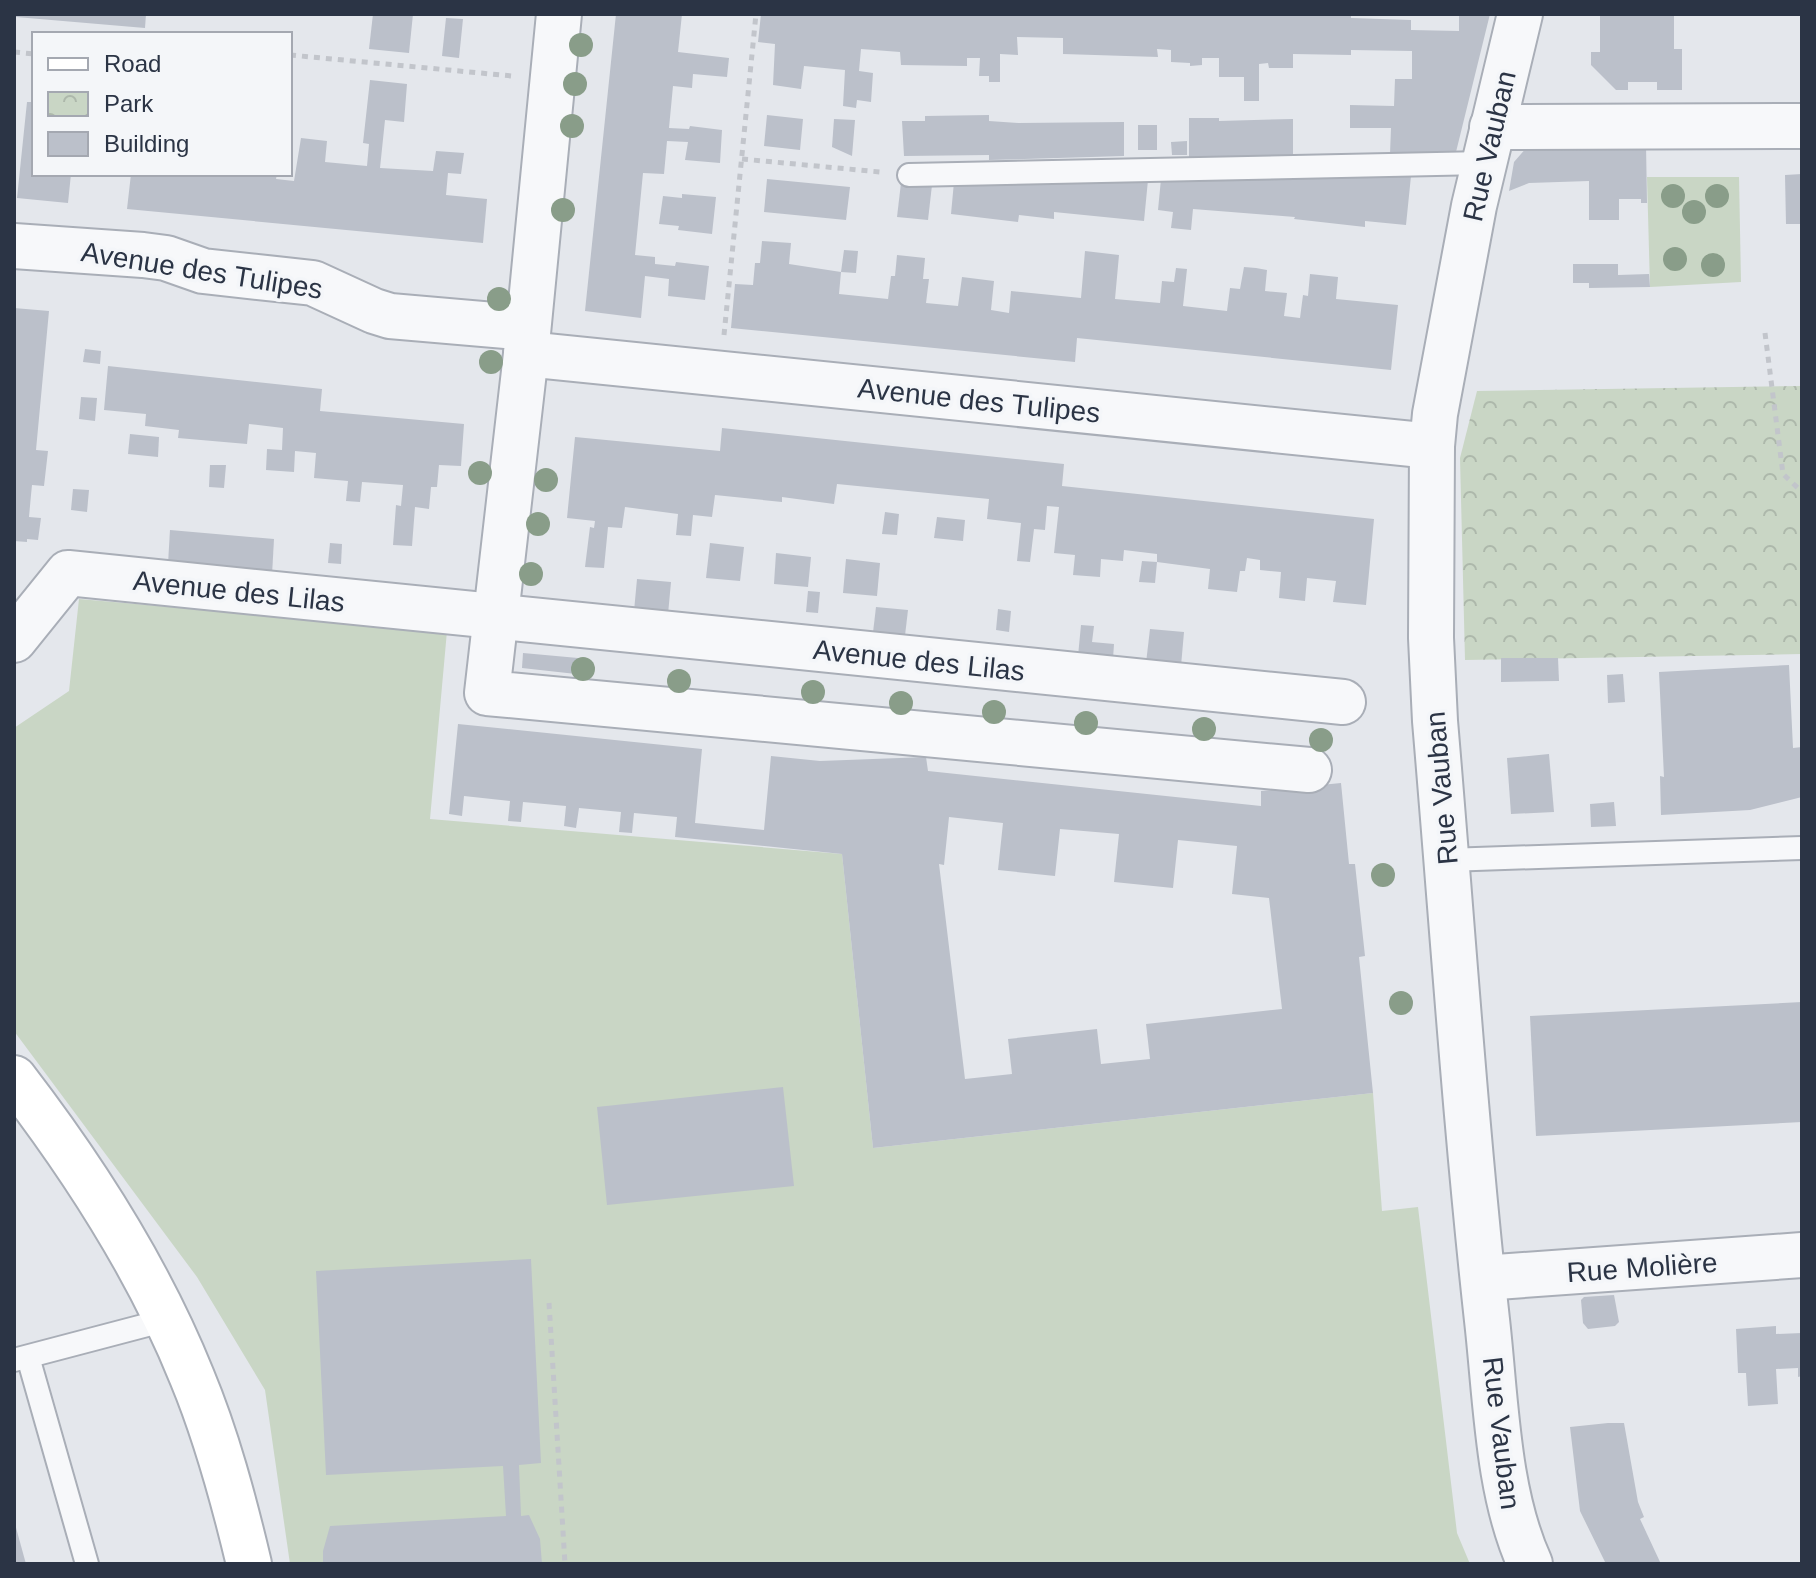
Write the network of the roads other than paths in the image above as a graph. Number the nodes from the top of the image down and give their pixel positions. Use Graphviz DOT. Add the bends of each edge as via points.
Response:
graph roads {
  1 [pos="559,14"];
  2 [pos="1520,14"];
  3 [pos="1802,126"];
  4 [pos="1488,145"];
  5 [pos="909,175"];
  6 [pos="14,246"];
  7 [pos="527,341"];
  8 [pos="1432,446"];
  9 [pos="496,618"];
  10 [pos="14,640"];
  11 [pos="1343,702"];
  12 [pos="1309,770"];
  13 [pos="1802,848"];
  14 [pos="1447,860"];
  15 [pos="14,1078"];
  16 [pos="1802,1255"];
  17 [pos="1483,1278"];
  18 [pos="166,1320"];
  19 [pos="21,1358"];
  20 [pos="87,1564"];
  21 [pos="249,1564"];
  22 [pos="1530,1564"];
  1 -- 7 [label="street"];
  2 -- 4 [label="street, Rue Vauban"];
  3 -- 4 [label="street"];
  4 -- 5 [label="lane"];
  4 -- 8 [label="street, Rue Vauban"];
  6 -- 7 [label="street, Avenue des Tulipes" via="166,258 203,271 313,283 390,316"];
  7 -- 8 [label="street, Avenue des Tulipes" via="720,374"];
  7 -- 9 [label="street"];
  8 -- 14 [label="street, Rue Vauban" via="1432,676"];
  9 -- 10 [label="street, Avenue des Lilas" via="68,573"];
  9 -- 11 [label="street, Avenue des Lilas"];
  9 -- 12 [label="street" via="487,693"];
  13 -- 14 [label="lane"];
  14 -- 17 [label="street, Rue Vauban"];
  15 -- 18 [label="main road" via="102,1204"];
  16 -- 17 [label="street, Rue Molière"];
  17 -- 22 [label="street, Rue Vauban" via="1506,1490 1517,1537"];
  18 -- 19 [label="lane"];
  18 -- 21 [label="main road" via="213,1435"];
  19 -- 20 [label="lane"];
}
